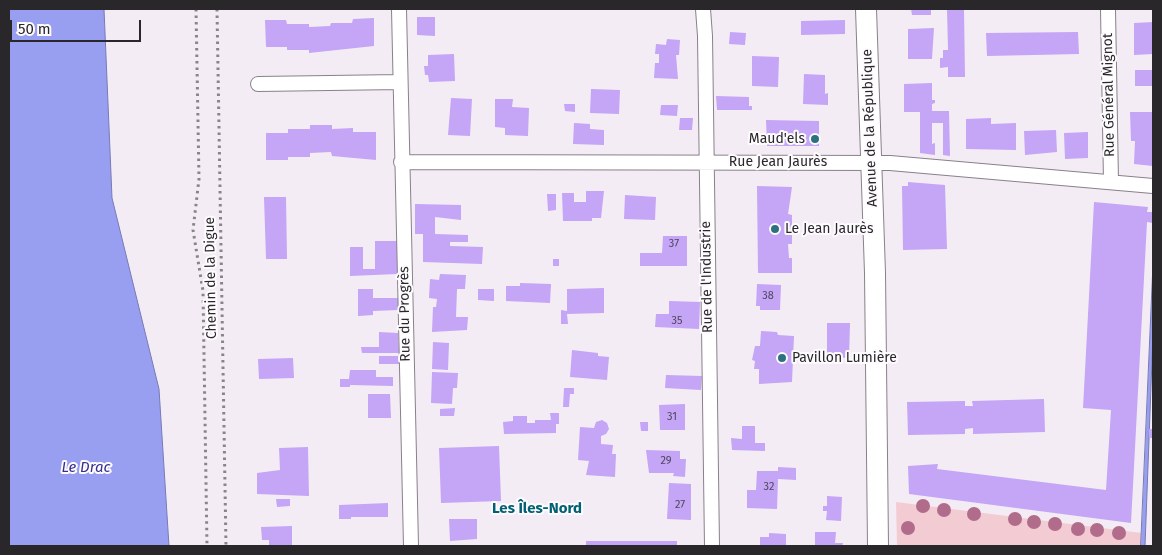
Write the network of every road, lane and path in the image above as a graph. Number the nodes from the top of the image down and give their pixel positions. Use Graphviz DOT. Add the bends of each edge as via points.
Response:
graph roads {
  1 [pos="196,9"];
  2 [pos="217,9"];
  3 [pos="398,9"];
  4 [pos="703,9"];
  5 [pos="866,9"];
  6 [pos="1108,9"];
  7 [pos="400,82"];
  8 [pos="258,84"];
  9 [pos="401,162"];
  10 [pos="871,162"];
  11 [pos="705,163"];
  12 [pos="1111,182"];
  13 [pos="1153,186"];
  14 [pos="207,546"];
  15 [pos="226,546"];
  16 [pos="411,546"];
  17 [pos="712,546"];
  18 [pos="878,546"];
  1 -- 14 [label="path" via="200,179 192,230 203,291"];
  2 -- 15 [label="path, Chemin de la Digue"];
  3 -- 7 [label="street, Rue du Progrès"];
  4 -- 11 [label="street, Rue de l'Industrie"];
  5 -- 10 [label="street, Avenue de la République"];
  6 -- 12 [label="street, Rue Général Mignot"];
  7 -- 8 [label="street"];
  7 -- 9 [label="street, Rue du Progrès"];
  9 -- 11 [label="street, Rue Jean Jaurès"];
  9 -- 16 [label="street, Rue du Progrès"];
  10 -- 11 [label="street, Rue Jean Jaurès"];
  10 -- 12 [label="street, Rue Jean Jaurès"];
  10 -- 18 [label="street, Avenue de la République"];
  11 -- 17 [label="street, Rue de l'Industrie"];
  12 -- 13 [label="street, Rue Jean Jaurès"];
}
